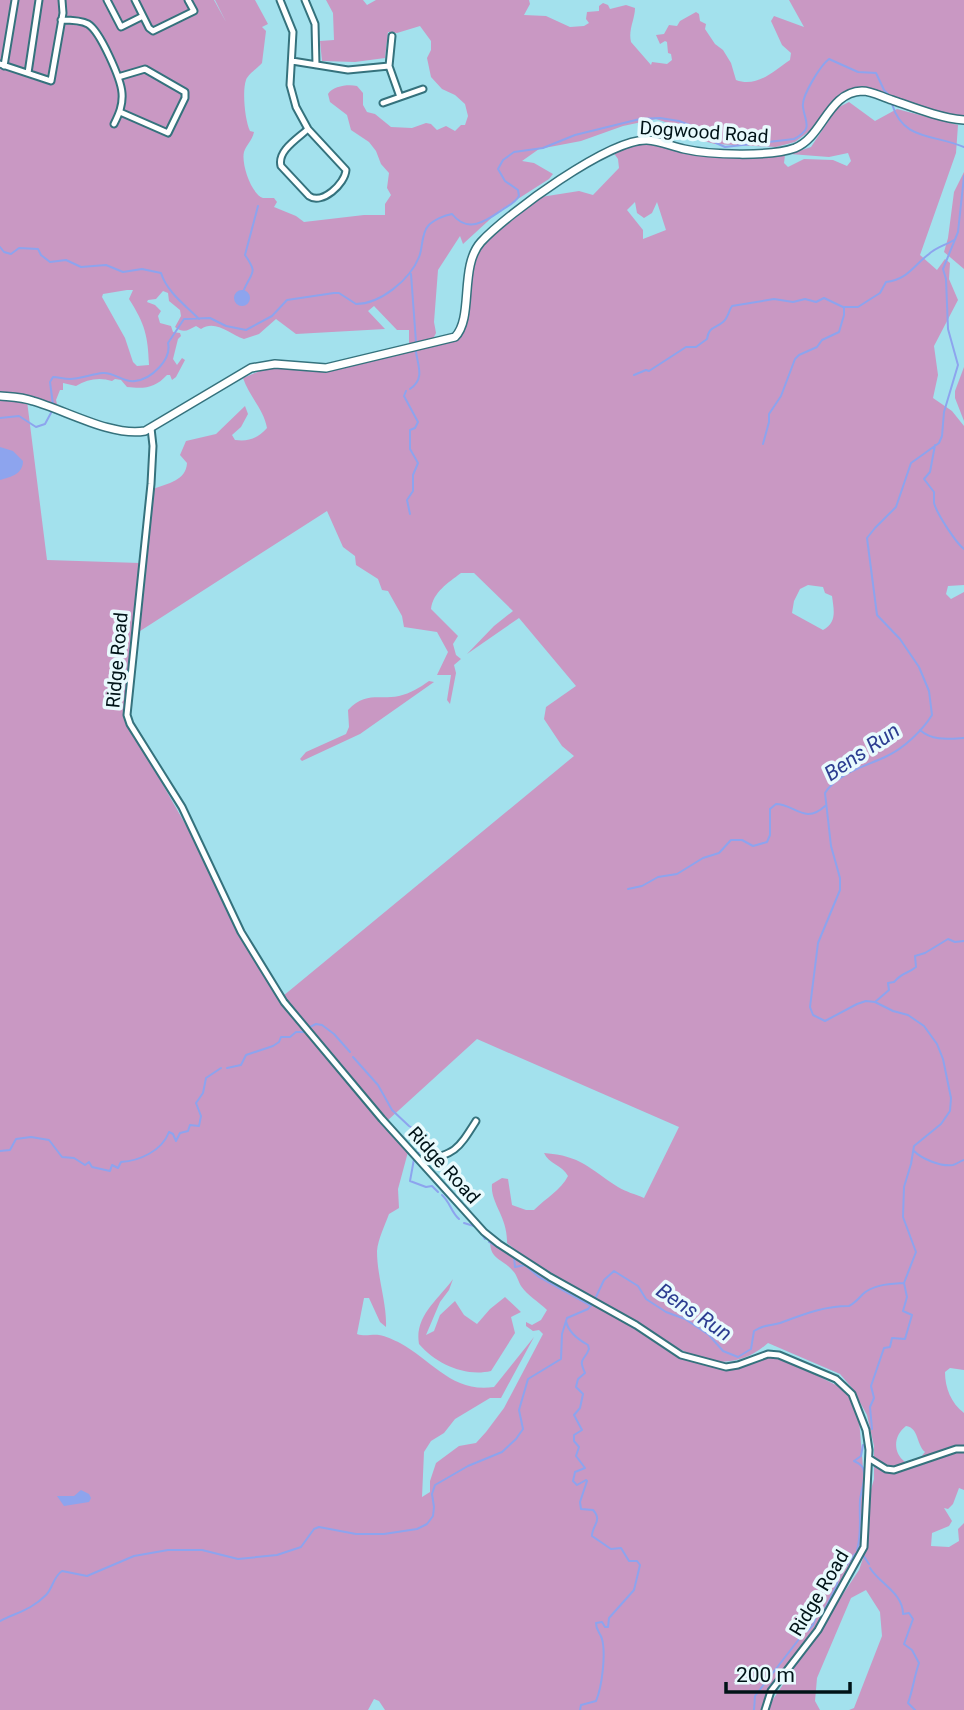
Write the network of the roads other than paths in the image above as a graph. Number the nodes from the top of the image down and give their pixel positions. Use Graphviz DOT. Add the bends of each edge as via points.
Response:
graph roads {
  1 [pos="15,0"];
  2 [pos="33,0"];
  3 [pos="40,0"];
  4 [pos="62,0"];
  5 [pos="107,0"];
  6 [pos="135,0"];
  7 [pos="188,0"];
  8 [pos="280,0"];
  9 [pos="305,0"];
  10 [pos="143,16"];
  11 [pos="61,20"];
  12 [pos="392,36"];
  13 [pos="292,61"];
  14 [pos="2,65"];
  15 [pos="316,65"];
  16 [pos="389,66"];
  17 [pos="28,74"];
  18 [pos="118,77"];
  19 [pos="423,89"];
  20 [pos="400,97"];
  21 [pos="383,103"];
  22 [pos="120,112"];
  23 [pos="964,120"];
  24 [pos="114,124"];
  25 [pos="307,130"];
  26 [pos="0,396"];
  27 [pos="151,428"];
  28 [pos="476,1121"];
  29 [pos="421,1162"];
  30 [pos="964,1449"];
  31 [pos="870,1459"];
  32 [pos="765,1710"];
  1 -- 14 [label="street"];
  2 -- 3 [label="street"];
  3 -- 17 [label="street"];
  4 -- 11 [label="street"];
  5 -- 10 [label="street" via="121,27"];
  6 -- 10 [label="street"];
  7 -- 10 [label="street" via="194,11 160,29 149,28"];
  8 -- 13 [label="street" via="293,32"];
  9 -- 15 [label="street" via="315,24"];
  11 -- 17 [label="street" via="51,81"];
  11 -- 18 [label="street" via="88,23"];
  12 -- 16 [label="street"];
  13 -- 15 [label="street"];
  13 -- 25 [label="street" via="291,93"];
  14 -- 17 [label="street"];
  15 -- 16 [label="street" via="348,70"];
  16 -- 20 [label="street"];
  18 -- 22 [label="street"];
  18 -- 22 [label="street" via="145,69 185,92 186,98 168,133"];
  19 -- 20 [label="street"];
  20 -- 21 [label="street"];
  22 -- 24 [label="street"];
  23 -- 27 [label="street, Dogwood Road" via="863,91 836,103 803,144 772,154 694,150 645,140 621,146 542,191 481,242 473,255 462,325 455,337 326,368 251,368"];
  25 -- 25 [label="street" via="282,153 280,161 309,196 319,200 344,180 346,170"];
  26 -- 27 [label="street" via="27,399 129,431"];
  27 -- 29 [label="street, Ridge Road" via="151,484 128,719 181,807 241,932 284,1002"];
  28 -- 29 [label="street" via="451,1154"];
  29 -- 31 [label="street, Ridge Road" via="491,1238 687,1357 726,1367 779,1354 836,1380 855,1399"];
  30 -- 31 [label="street" via="894,1470"];
  31 -- 32 [label="street, Ridge Road" via="862,1552 818,1630 771,1691"];
}
